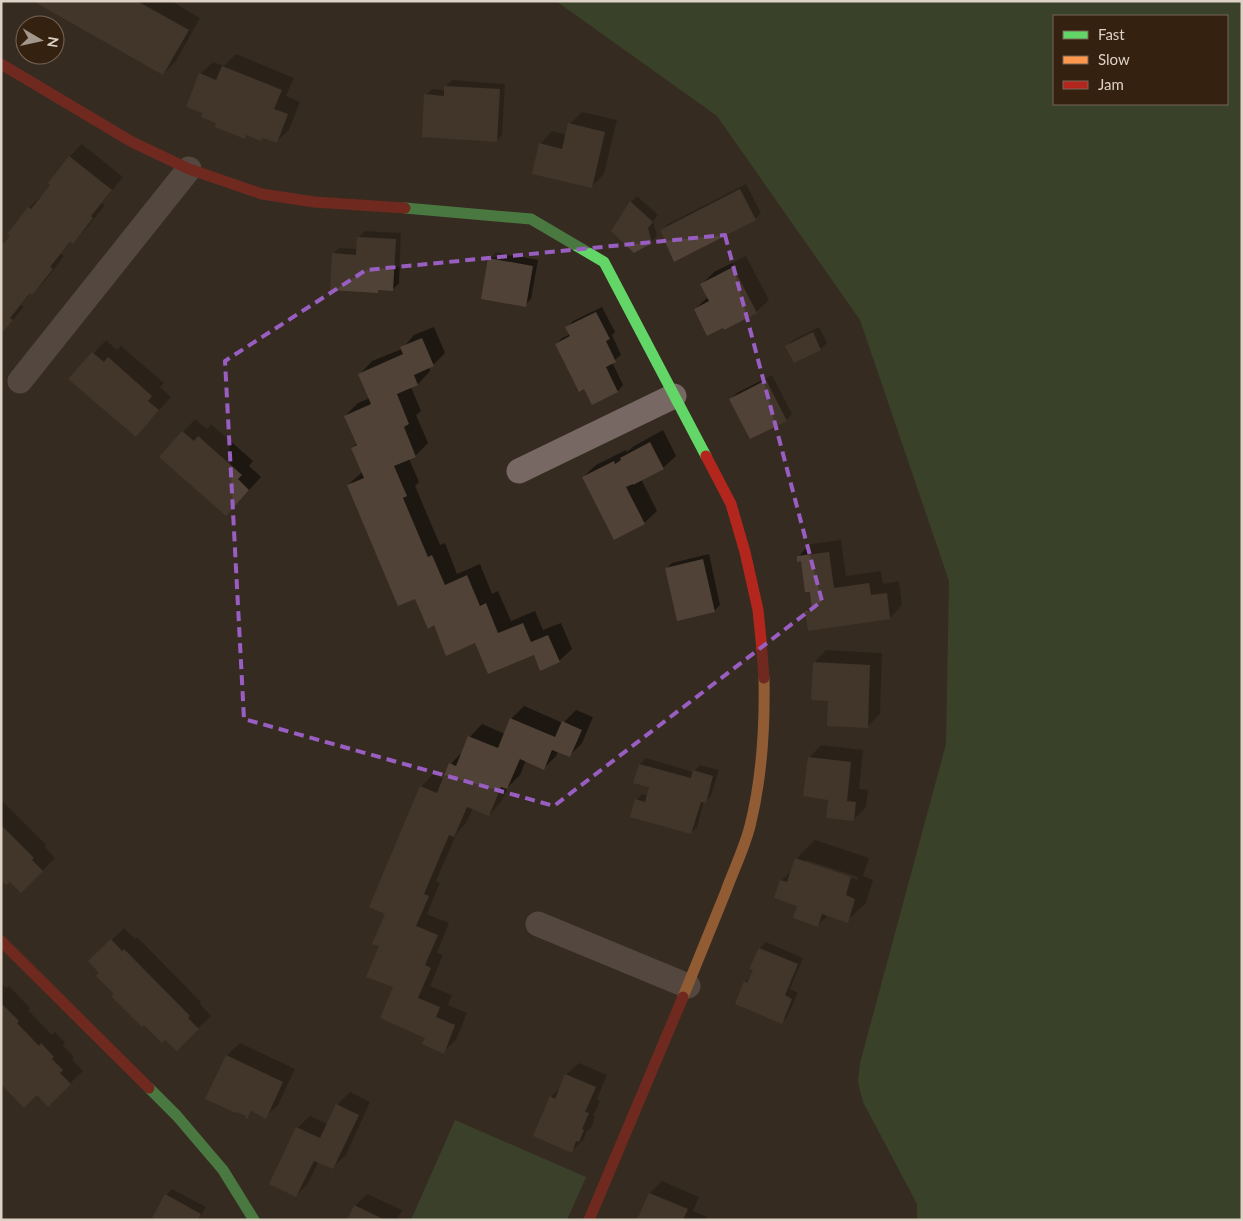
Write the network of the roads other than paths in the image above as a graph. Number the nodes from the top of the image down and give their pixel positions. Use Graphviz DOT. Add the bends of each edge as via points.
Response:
graph roads {
  1 [pos="1,64"];
  2 [pos="189,169"];
  3 [pos="20,381"];
  4 [pos="674,396"];
  5 [pos="519,471"];
  6 [pos="538,924"];
  7 [pos="1,941"];
  8 [pos="688,986"];
  9 [pos="254,1220"];
  10 [pos="589,1220"];
  1 -- 2 [label="street" via="132,142"];
  2 -- 3 [label="street"];
  2 -- 4 [label="street" via="262,194 314,202 531,219 604,262"];
  4 -- 5 [label="street"];
  4 -- 8 [label="street" via="730,504 743,542 759,620 765,709 752,819 743,851"];
  6 -- 8 [label="street"];
  7 -- 9 [label="street" via="176,1116 223,1170"];
  8 -- 10 [label="street"];
}
